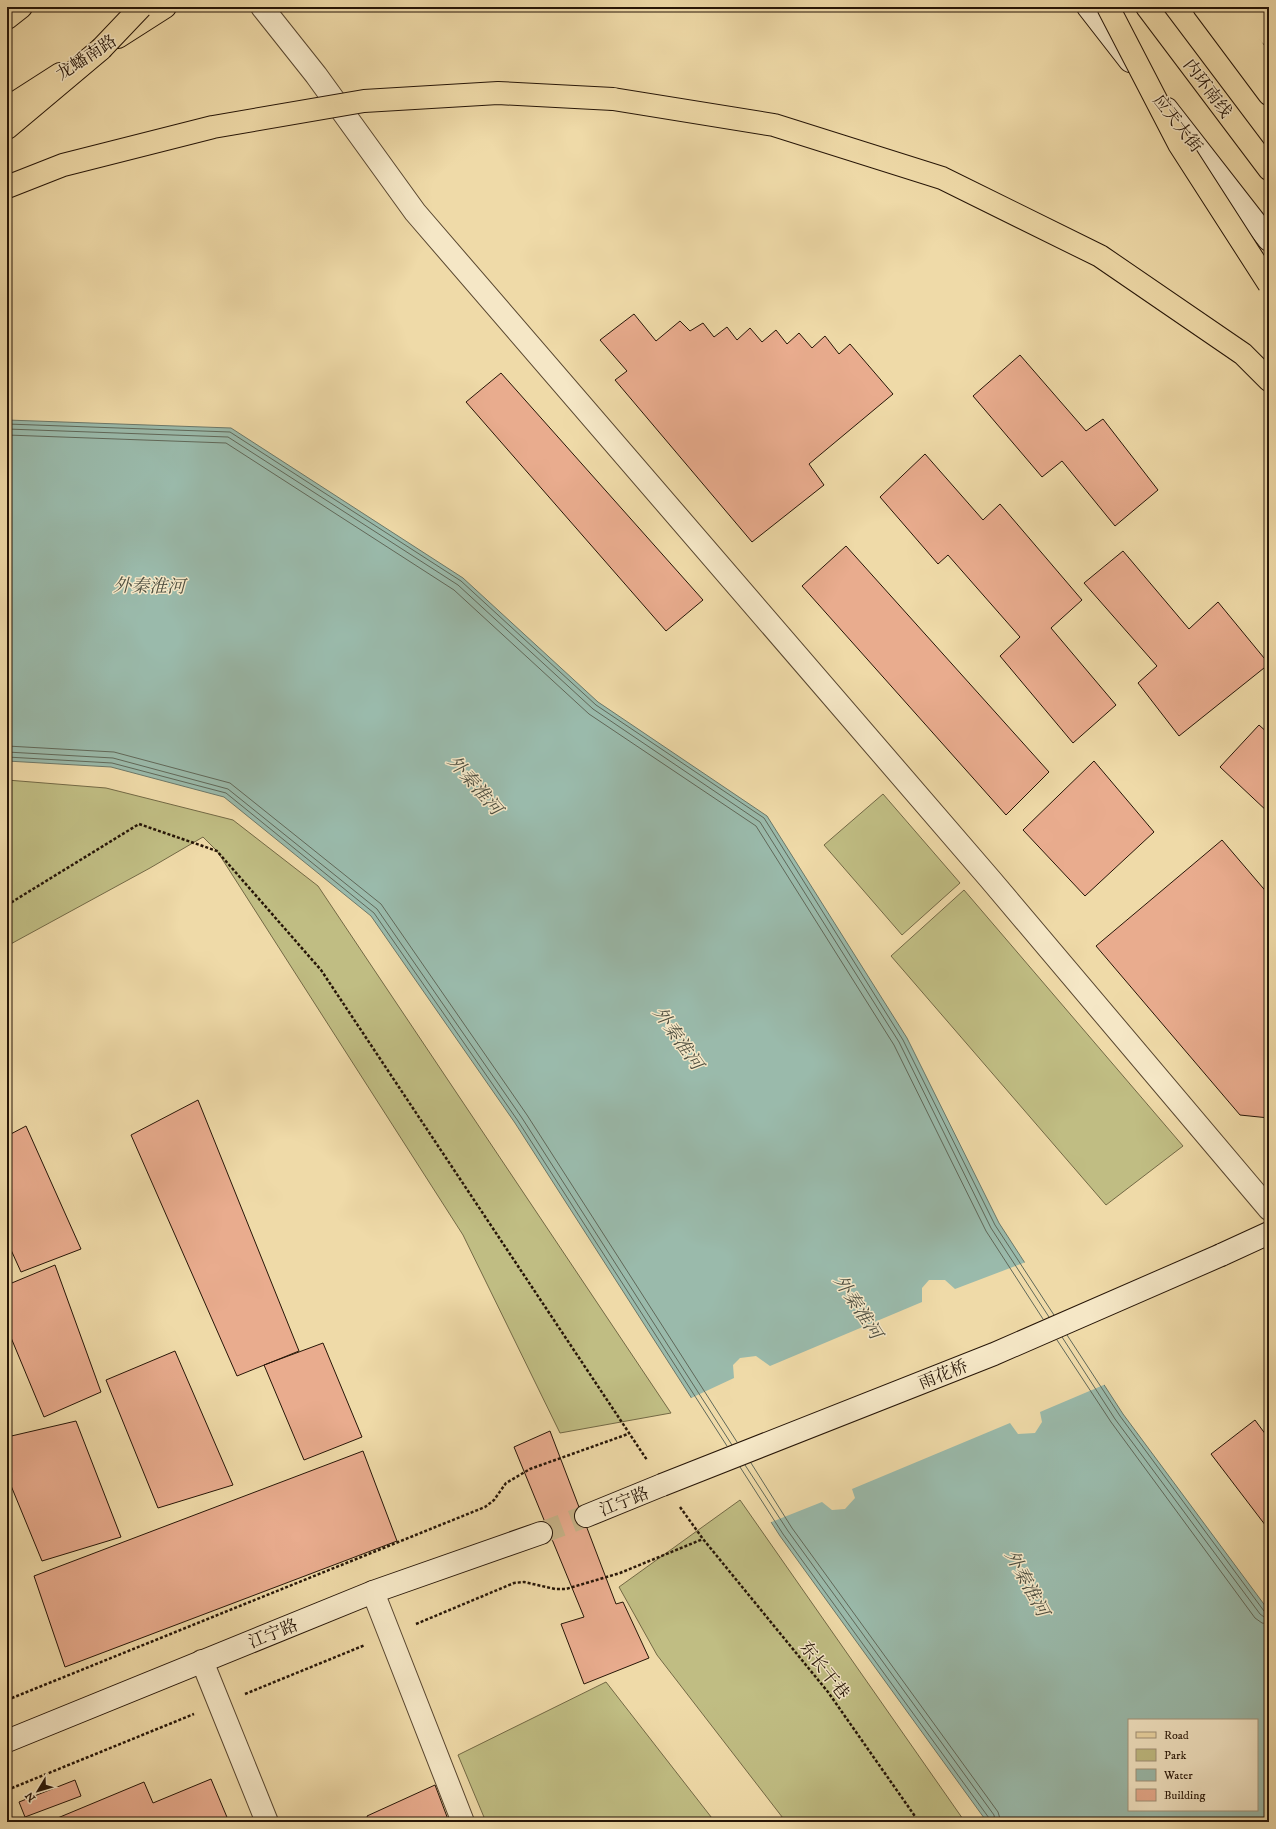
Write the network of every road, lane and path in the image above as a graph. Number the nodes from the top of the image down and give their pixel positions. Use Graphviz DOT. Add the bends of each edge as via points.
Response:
graph roads {
  1 [pos="21,7"];
  2 [pos="142,7"];
  3 [pos="165,7"];
  4 [pos="262,7"];
  5 [pos="1088,7"];
  6 [pos="1108,7"];
  7 [pos="1147,7"];
  8 [pos="1204,7"];
  9 [pos="1223,7"];
  10 [pos="1246,7"];
  11 [pos="7,18"];
  12 [pos="1269,34"];
  13 [pos="1269,71"];
  14 [pos="1269,94"];
  15 [pos="7,108"];
  16 [pos="7,128"];
  17 [pos="1269,169"];
  18 [pos="7,187"];
  19 [pos="1269,240"];
  20 [pos="1269,284"];
  21 [pos="1269,380"];
  22 [pos="7,905"];
  23 [pos="1269,1209"];
  24 [pos="1269,1233"];
  25 [pos="628,1434"];
  26 [pos="650,1465"];
  27 [pos="662,1485"];
  28 [pos="677,1502"];
  29 [pos="586,1516"];
  30 [pos="541,1533"];
  31 [pos="703,1539"];
  32 [pos="373,1592"];
  33 [pos="390,1635"];
  34 [pos="202,1661"];
  35 [pos="7,1700"];
  36 [pos="220,1704"];
  37 [pos="7,1741"];
  38 [pos="7,1790"];
  39 [pos="267,1822"];
  40 [pos="463,1822"];
  41 [pos="919,1822"];
  1 -- 11 [label="main road"];
  2 -- 16 [label="main road, bridge" via="101,49"];
  3 -- 15 [label="main road, 龙蟠南路"];
  4 -- 23 [label="street" via="316,75 415,212 990,879"];
  5 -- 19 [label="street, 应天大街"];
  6 -- 20 [label="main road, bridge" via="1179,144"];
  7 -- 17 [label="main road, 内环南线"];
  8 -- 14 [label="main road"];
  9 -- 13 [label="main road"];
  10 -- 12 [label="main road"];
  18 -- 21 [label="main road, bridge" via="62,165 213,127 364,101 498,92 613,99 774,125 942,178 1100,256 1243,354"];
  22 -- 25 [label="path" via="139,824 217,851 321,970"];
  24 -- 27 [label="street, 雨花桥, bridge" via="994,1354"];
  25 -- 26 [label="path"];
  25 -- 35 [label="path" via="530,1469 506,1483 494,1500 485,1507"];
  27 -- 29 [label="street, 江宁路"];
  28 -- 31 [label="path, 东长干巷"];
  30 -- 32 [label="street, 江宁路"];
  31 -- 33 [label="path" via="620,1573 566,1588 555,1589 524,1582 514,1584"];
  31 -- 41 [label="path, 东长干巷" via="828,1692"];
  32 -- 33 [label="street"];
  32 -- 34 [label="street, 江宁路"];
  33 -- 36 [label="path"];
  33 -- 40 [label="street"];
  34 -- 36 [label="street"];
  34 -- 37 [label="street, 江宁路"];
  36 -- 38 [label="path"];
  36 -- 39 [label="street"];
}
